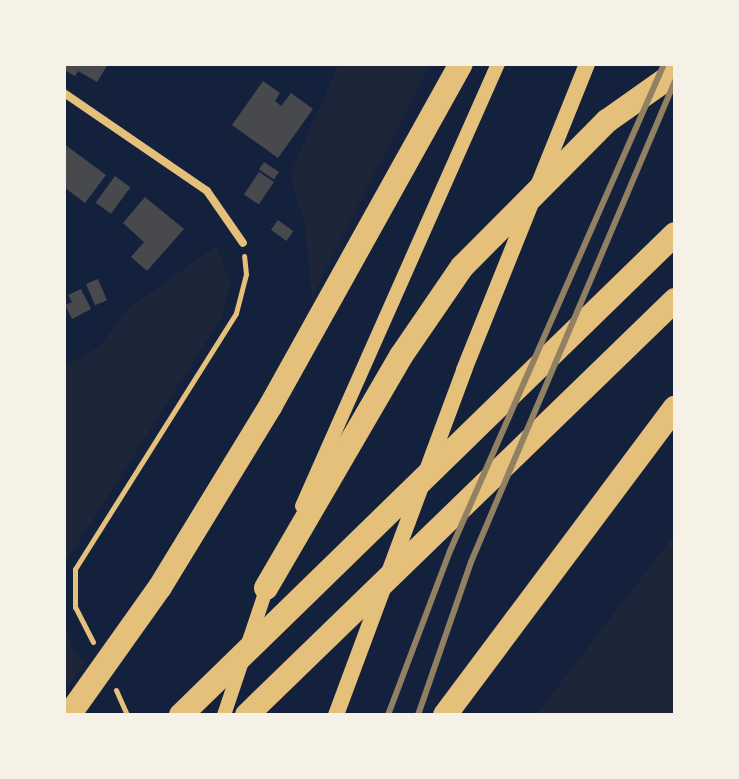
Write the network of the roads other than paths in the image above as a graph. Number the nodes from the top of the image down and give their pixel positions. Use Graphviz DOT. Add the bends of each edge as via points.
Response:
graph roads {
  1 [pos="461,64"];
  2 [pos="498,64"];
  3 [pos="587,64"];
  4 [pos="675,73"];
  5 [pos="64,93"];
  6 [pos="674,235"];
  7 [pos="243,243"];
  8 [pos="675,300"];
  9 [pos="675,408"];
  10 [pos="266,588"];
  11 [pos="69,715"];
  12 [pos="181,715"];
  13 [pos="224,715"];
  14 [pos="247,715"];
  15 [pos="336,715"];
  16 [pos="445,715"];
  1 -- 11 [label="highway" via="271,405 160,587"];
  2 -- 10 [label="street"];
  3 -- 15 [label="main road" via="464,370"];
  4 -- 10 [label="highway" via="607,121 462,267 401,356"];
  5 -- 7 [label="street" via="207,191"];
  6 -- 12 [label="highway"];
  8 -- 14 [label="highway"];
  9 -- 16 [label="highway"];
  10 -- 13 [label="street"];
}
